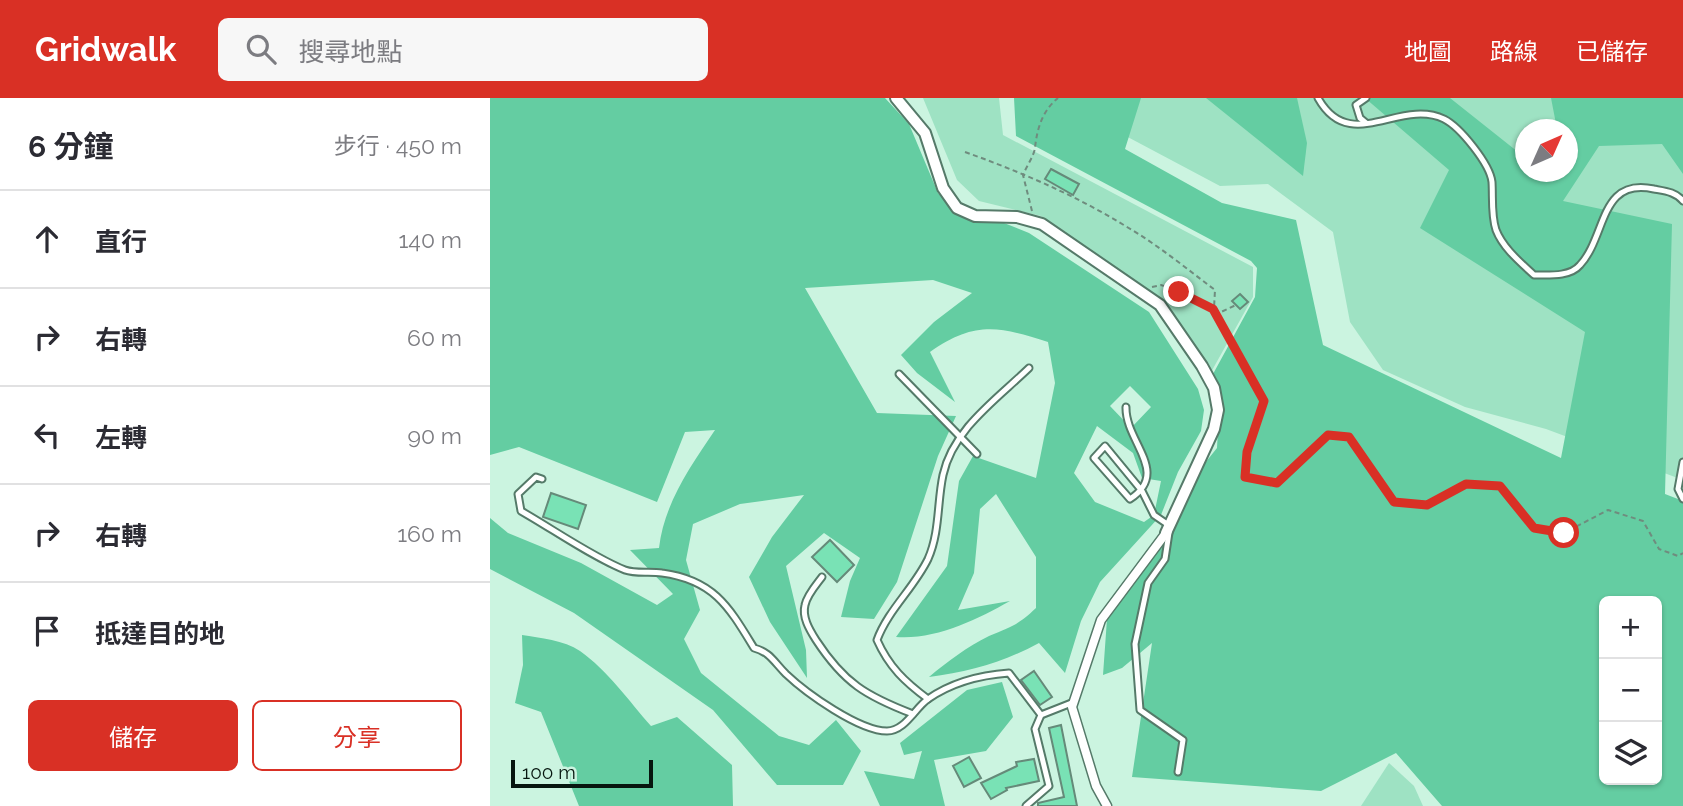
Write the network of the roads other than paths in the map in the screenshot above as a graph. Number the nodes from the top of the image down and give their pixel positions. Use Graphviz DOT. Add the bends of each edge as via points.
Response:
graph roads {
  1 [pos="896,98"];
  2 [pos="1318,98"];
  3 [pos="1366,98"];
  4 [pos="1366,123"];
  5 [pos="1683,201"];
  6 [pos="1029,368"];
  7 [pos="899,374"];
  8 [pos="1126,407"];
  9 [pos="960,436"];
  10 [pos="977,454"];
  11 [pos="1683,462"];
  12 [pos="542,479"];
  13 [pos="1142,491"];
  14 [pos="1683,499"];
  15 [pos="1168,529"];
  16 [pos="822,577"];
  17 [pos="928,699"];
  18 [pos="1073,702"];
  19 [pos="914,714"];
  20 [pos="1041,715"];
  21 [pos="1178,772"];
  22 [pos="1026,806"];
  23 [pos="1107,806"];
  1 -- 15 [label="street" via="925,134 943,188 957,208 975,216 1017,217 1042,224 1160,305 1214,388 1218,410 1214,429"];
  2 -- 4 [label="lane" via="1338,121"];
  3 -- 4 [label="lane" via="1356,105"];
  4 -- 5 [label="lane" via="1424,113 1445,120 1466,137 1492,178 1496,230 1511,254 1534,275 1558,275 1579,267 1601,229 1607,205 1621,191 1650,188 1678,194"];
  6 -- 9 [label="lane"];
  7 -- 9 [label="lane"];
  8 -- 13 [label="lane" via="1125,420 1145,461 1147,483"];
  9 -- 10 [label="lane"];
  9 -- 17 [label="lane" via="943,474 929,555 877,640 902,679"];
  11 -- 14 [label="lane" via="1678,489"];
  12 -- 19 [label="lane" via="536,477 518,494 521,511 626,570 688,579 711,591 728,604 754,648 767,651 786,674 822,702 870,728 890,731"];
  13 -- 13 [label="lane" via="1130,499 1094,458 1105,446"];
  13 -- 15 [label="lane" via="1154,515"];
  15 -- 18 [label="street" via="1101,620"];
  15 -- 21 [label="lane" via="1165,559 1149,583 1135,644 1140,710 1183,740"];
  16 -- 19 [label="lane" via="805,602 804,615 831,664 852,685"];
  17 -- 19 [label="lane"];
  17 -- 20 [label="lane" via="965,681 1009,673"];
  18 -- 20 [label="lane"];
  18 -- 23 [label="street" via="1082,743"];
  20 -- 22 [label="lane" via="1035,729 1049,786"];
}
